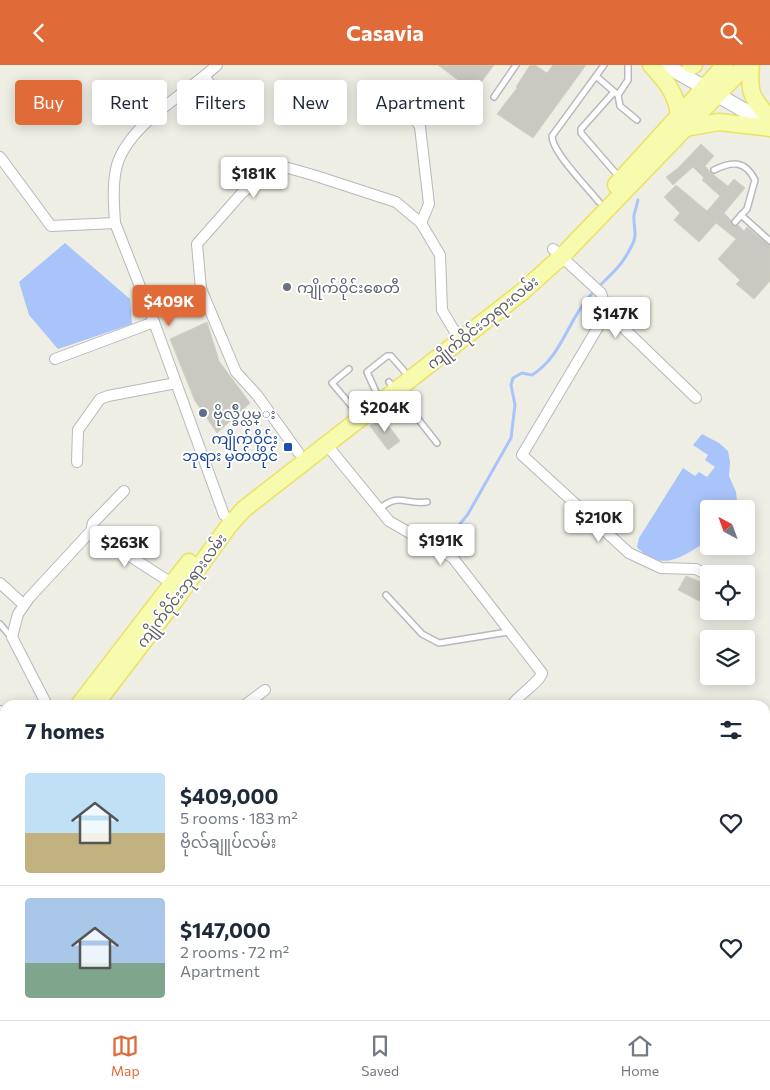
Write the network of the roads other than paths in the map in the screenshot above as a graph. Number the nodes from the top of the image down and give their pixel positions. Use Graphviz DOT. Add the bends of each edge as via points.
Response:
graph roads {
  1 [pos="218,65"];
  2 [pos="516,65"];
  3 [pos="628,65"];
  4 [pos="651,65"];
  5 [pos="665,65"];
  6 [pos="724,65"];
  7 [pos="746,65"];
  8 [pos="751,65"];
  9 [pos="601,66"];
  10 [pos="205,77"];
  11 [pos="597,77"];
  12 [pos="207,80"];
  13 [pos="710,92"];
  14 [pos="616,93"];
  15 [pos="494,97"];
  16 [pos="770,119"];
  17 [pos="637,120"];
  18 [pos="682,121"];
  19 [pos="419,125"];
  20 [pos="770,127"];
  21 [pos="0,157"];
  22 [pos="714,170"];
  23 [pos="621,179"];
  24 [pos="599,202"];
  25 [pos="741,215"];
  26 [pos="735,222"];
  27 [pos="115,223"];
  28 [pos="421,223"];
  29 [pos="770,241"];
  30 [pos="557,252"];
  31 [pos="607,313"];
  32 [pos="154,322"];
  33 [pos="455,332"];
  34 [pos="56,359"];
  35 [pos="349,369"];
  36 [pos="404,371"];
  37 [pos="176,383"];
  38 [pos="387,388"];
  39 [pos="696,398"];
  40 [pos="354,409"];
  41 [pos="437,443"];
  42 [pos="326,444"];
  43 [pos="298,453"];
  44 [pos="77,462"];
  45 [pos="124,491"];
  46 [pos="427,502"];
  47 [pos="379,509"];
  48 [pos="224,515"];
  49 [pos="91,531"];
  50 [pos="700,571"];
  51 [pos="0,583"];
  52 [pos="178,587"];
  53 [pos="386,595"];
  54 [pos="24,605"];
  55 [pos="0,624"];
  56 [pos="508,632"];
  57 [pos="13,639"];
  58 [pos="265,691"];
  59 [pos="44,700"];
  60 [pos="91,700"];
  61 [pos="252,700"];
  62 [pos="515,700"];
  1 -- 10 [label="street"];
  2 -- 15 [label="lane"];
  3 -- 14 [label="lane" via="628,80"];
  4 -- 18 [label="main road" via="671,88"];
  5 -- 13 [label="main road"];
  6 -- 13 [label="main road, ကျိုက်ဝိုင်းဘုရားလမ်း"];
  7 -- 13 [label="main road, ကျိုက်ဝိုင်းဘုရားလမ်း"];
  8 -- 16 [label="main road" via="749,85 754,99"];
  9 -- 11 [label="lane"];
  10 -- 12 [label="street"];
  10 -- 27 [label="street" via="144,125 130,142 118,165"];
  11 -- 14 [label="lane"];
  11 -- 24 [label="lane" via="552,136 552,141"];
  13 -- 18 [label="main road, ကျိုက်ဝိုင်းဘုရားလမ်း"];
  13 -- 20 [label="main road"];
  14 -- 17 [label="lane" via="620,106"];
  14 -- 23 [label="lane" via="581,129 581,133"];
  18 -- 20 [label="main road"];
  18 -- 23 [label="main road, ကျိုက်ဝိုင်းဘုရားလမ်း"];
  18 -- 30 [label="main road, ကျိုက်ဝိုင်းဘုရားလမ်း"];
  19 -- 28 [label="street" via="429,204"];
  21 -- 27 [label="street" via="51,226"];
  22 -- 25 [label="lane" via="728,164 739,164 750,171 755,180 747,209"];
  23 -- 24 [label="main road, ကျိုက်ဝိုင်းဘုရားလမ်း"];
  24 -- 30 [label="main road, ကျိုက်ဝိုင်းဘုရားလမ်း"];
  25 -- 26 [label="lane"];
  25 -- 29 [label="lane"];
  27 -- 32 [label="street"];
  28 -- 33 [label="street" via="440,255 442,310"];
  28 -- 43 [label="street" via="396,202 274,164 241,194 197,244 201,289 236,372"];
  30 -- 31 [label="street" via="601,293"];
  30 -- 33 [label="main road, ကျိုက်ဝိုင်းဘုရားလမ်း"];
  30 -- 38 [label="main road, ကျိုက်ဝိုင်းဘုရားလမ်း" via="522,292"];
  31 -- 39 [label="street"];
  31 -- 50 [label="street" via="522,455 629,553 661,567"];
  32 -- 34 [label="street"];
  32 -- 37 [label="street"];
  33 -- 36 [label="main road, ကျိုက်ဝိုင်းဘုရားလမ်း"];
  35 -- 40 [label="lane" via="332,383"];
  36 -- 38 [label="main road, ကျိုက်ဝိုင်းဘုရားလမ်း"];
  36 -- 38 [label="lane" via="391,355 367,372"];
  37 -- 44 [label="street" via="100,399 78,429"];
  37 -- 48 [label="street"];
  38 -- 40 [label="main road, ကျိုက်ဝိုင်းဘုရားလမ်း"];
  38 -- 41 [label="lane"];
  38 -- 42 [label="main road, ကျိုက်ဝိုင်းဘုရားလမ်း"];
  40 -- 43 [label="main road, ကျိုက်ဝိုင်းဘုရားလမ်း"];
  42 -- 47 [label="street"];
  42 -- 52 [label="main road, ကျိုက်ဝိုင်းဘုရားလမ်း" via="244,509"];
  43 -- 48 [label="main road, ကျိုက်ဝိုင်းဘုရားလမ်း"];
  45 -- 49 [label="street" via="93,523"];
  46 -- 47 [label="lane" via="417,504 390,500"];
  47 -- 56 [label="street" via="389,521 453,558"];
  48 -- 52 [label="main road, ကျိုက်ဝိုင်းဘုရားလမ်း"];
  49 -- 52 [label="street"];
  49 -- 54 [label="street"];
  51 -- 54 [label="street"];
  52 -- 60 [label="main road, ကျိုက်ဝိုင်းဘုရားလမ်း"];
  53 -- 56 [label="lane" via="422,634 439,643"];
  54 -- 57 [label="street" via="18,613"];
  55 -- 57 [label="lane"];
  56 -- 62 [label="street" via="542,675"];
  57 -- 59 [label="street"];
  58 -- 61 [label="street"];
}
